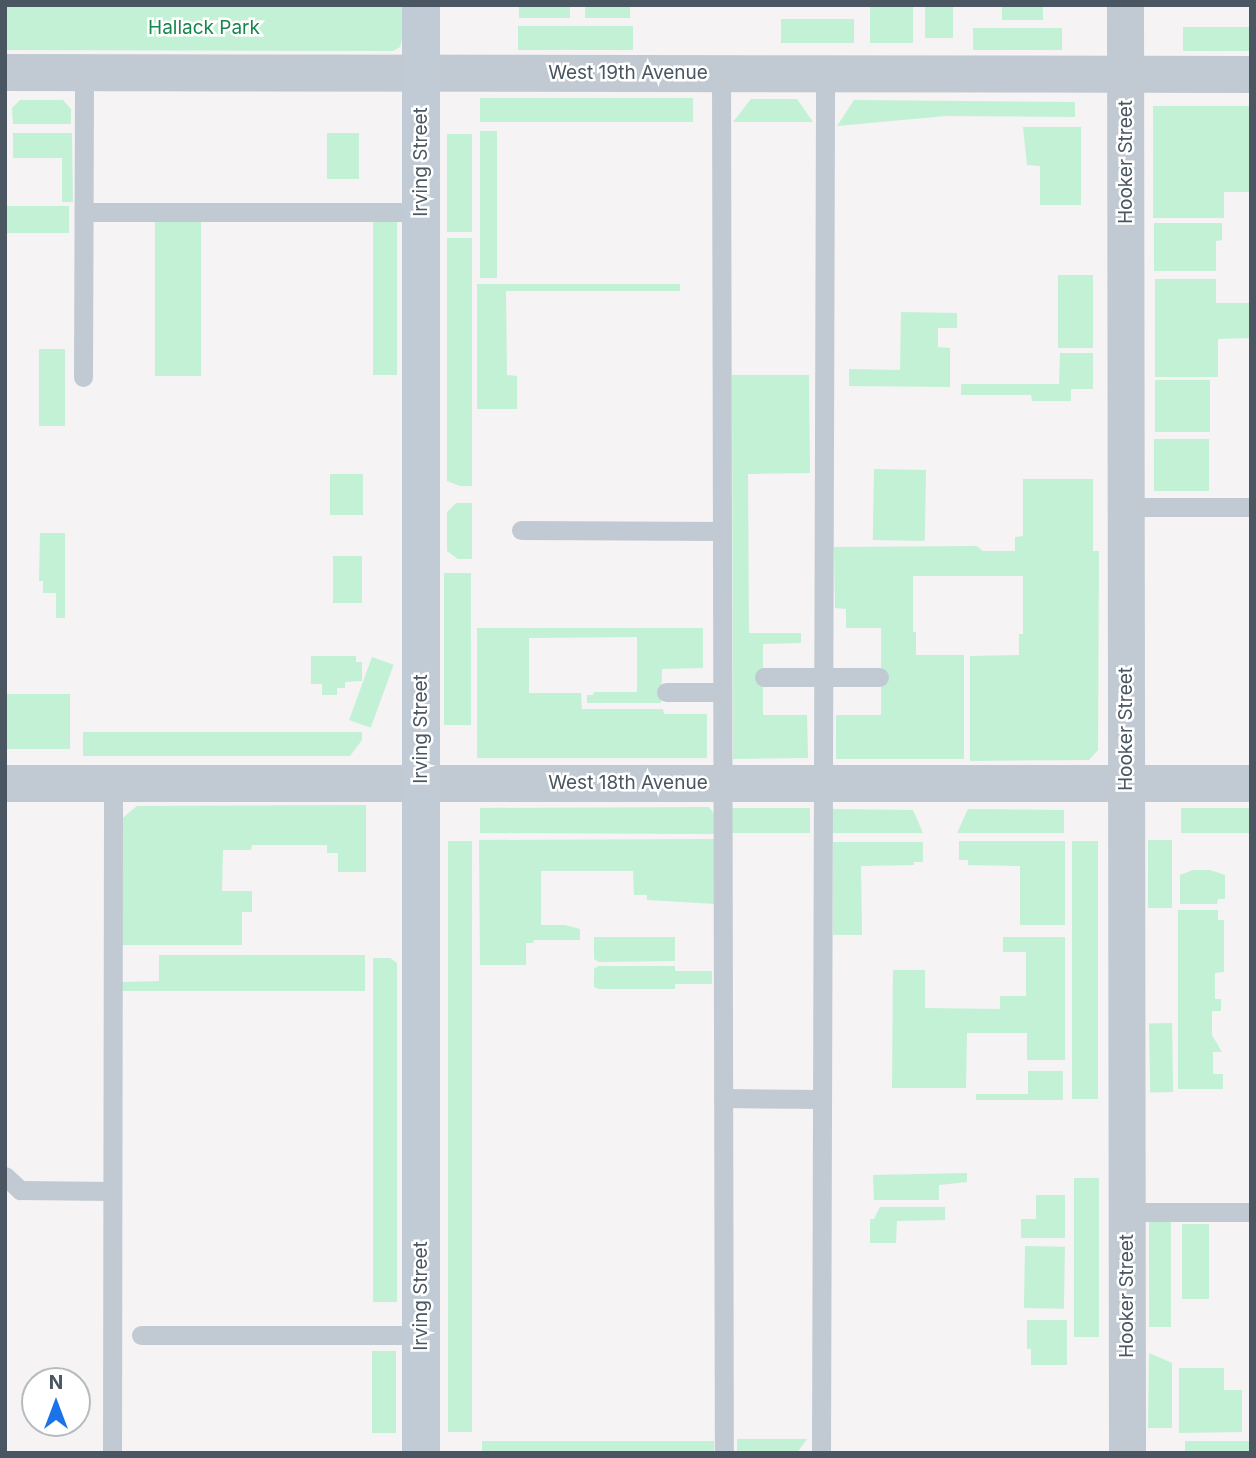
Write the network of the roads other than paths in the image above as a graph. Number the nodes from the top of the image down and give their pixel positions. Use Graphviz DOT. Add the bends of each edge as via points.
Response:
graph roads {
  1 [pos="421,5"];
  2 [pos="1125,5"];
  3 [pos="5,72"];
  4 [pos="84,72"];
  5 [pos="421,72"];
  6 [pos="721,73"];
  7 [pos="825,73"];
  8 [pos="1126,74"];
  9 [pos="1251,74"];
  10 [pos="84,212"];
  11 [pos="421,212"];
  12 [pos="83,377"];
  13 [pos="1126,507"];
  14 [pos="1251,507"];
  15 [pos="522,530"];
  16 [pos="722,531"];
  17 [pos="764,677"];
  18 [pos="824,677"];
  19 [pos="879,677"];
  20 [pos="666,692"];
  21 [pos="722,692"];
  22 [pos="5,783"];
  23 [pos="113,783"];
  24 [pos="421,783"];
  25 [pos="723,783"];
  26 [pos="823,783"];
  27 [pos="1126,783"];
  28 [pos="1251,783"];
  29 [pos="723,1098"];
  30 [pos="822,1099"];
  31 [pos="5,1176"];
  32 [pos="112,1191"];
  33 [pos="1127,1212"];
  34 [pos="1251,1212"];
  35 [pos="141,1335"];
  36 [pos="422,1335"];
  37 [pos="112,1453"];
  38 [pos="421,1453"];
  39 [pos="724,1453"];
  40 [pos="821,1453"];
  41 [pos="1127,1453"];
  1 -- 5 [label="street, Irving Street"];
  2 -- 8 [label="street, Hooker Street"];
  3 -- 4 [label="street, West 19th Avenue"];
  4 -- 5 [label="street, West 19th Avenue"];
  4 -- 10 [label="lane"];
  5 -- 6 [label="street, West 19th Avenue"];
  5 -- 11 [label="street, Irving Street"];
  6 -- 7 [label="street, West 19th Avenue"];
  6 -- 16 [label="lane"];
  7 -- 8 [label="street, West 19th Avenue"];
  7 -- 18 [label="lane"];
  8 -- 9 [label="street, West 19th Avenue"];
  8 -- 13 [label="street, Hooker Street"];
  10 -- 11 [label="lane"];
  10 -- 12 [label="lane"];
  11 -- 24 [label="street, Irving Street"];
  13 -- 14 [label="lane"];
  13 -- 27 [label="street, Hooker Street"];
  15 -- 16 [label="lane"];
  16 -- 21 [label="lane"];
  17 -- 18 [label="lane"];
  18 -- 19 [label="lane"];
  18 -- 26 [label="lane"];
  20 -- 21 [label="lane"];
  21 -- 25 [label="lane"];
  22 -- 23 [label="street, West 18th Avenue"];
  23 -- 24 [label="street, West 18th Avenue"];
  23 -- 32 [label="lane"];
  24 -- 25 [label="street, West 18th Avenue"];
  24 -- 36 [label="street, Irving Street"];
  25 -- 26 [label="street, West 18th Avenue"];
  25 -- 29 [label="lane"];
  26 -- 27 [label="street, West 18th Avenue"];
  26 -- 30 [label="lane"];
  27 -- 28 [label="street, West 18th Avenue"];
  27 -- 33 [label="street, Hooker Street"];
  29 -- 30 [label="lane"];
  29 -- 39 [label="lane"];
  30 -- 40 [label="lane"];
  31 -- 32 [label="lane" via="20,1190"];
  32 -- 37 [label="lane"];
  33 -- 34 [label="lane"];
  33 -- 41 [label="street, Hooker Street"];
  35 -- 36 [label="lane"];
  36 -- 38 [label="street, Irving Street"];
}
